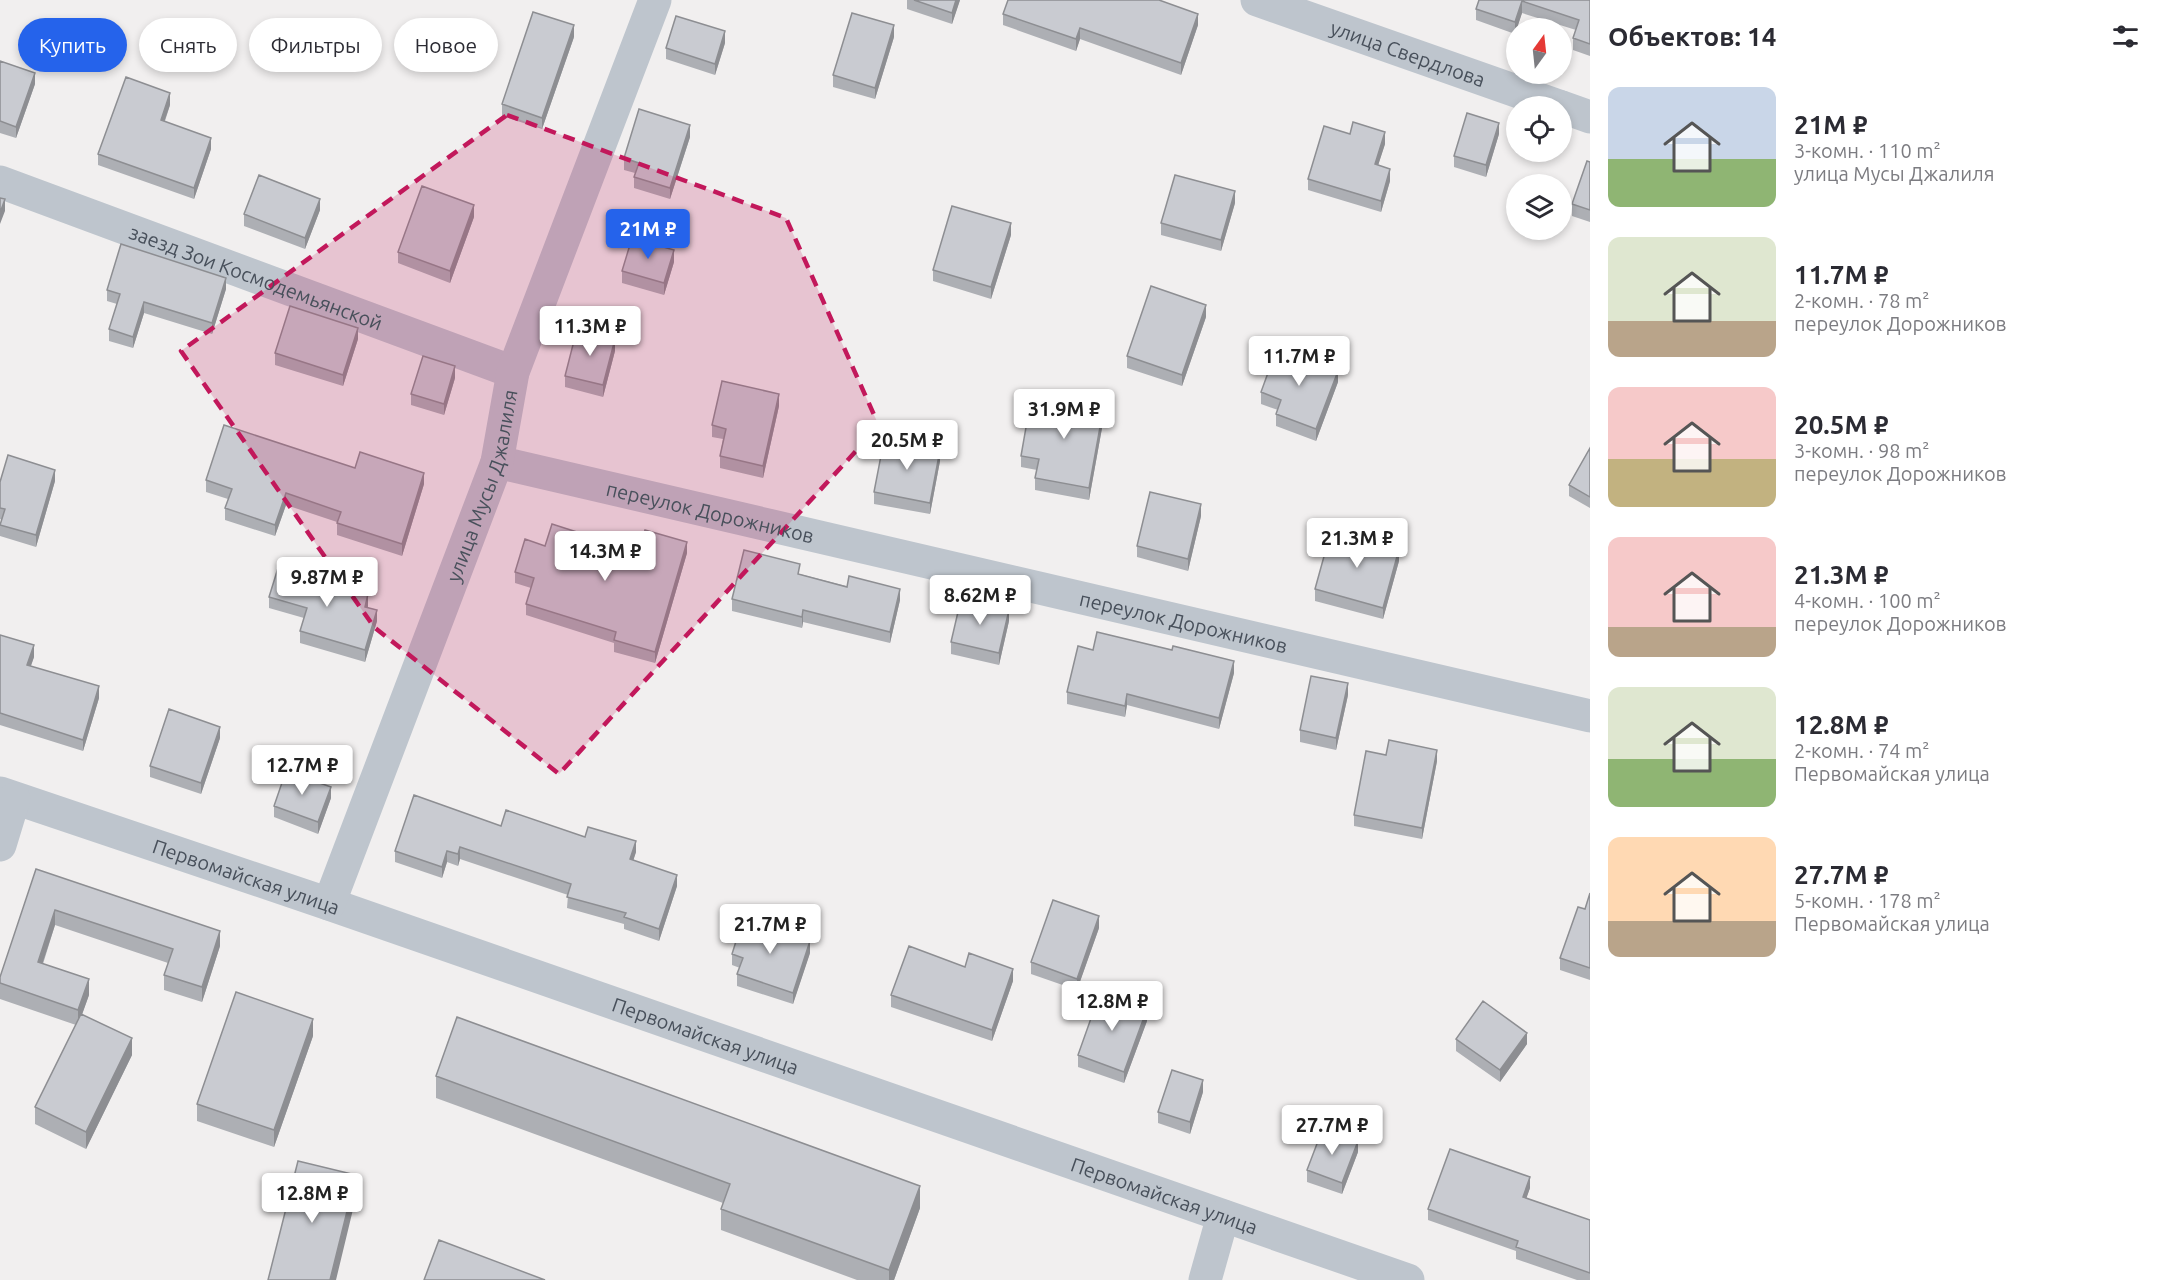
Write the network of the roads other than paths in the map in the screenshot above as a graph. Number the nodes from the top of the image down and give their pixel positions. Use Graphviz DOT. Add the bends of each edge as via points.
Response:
graph roads {
  1 [pos="655,0"];
  2 [pos="1257,0"];
  3 [pos="1529,96"];
  4 [pos="1572,111"];
  5 [pos="1590,117"];
  6 [pos="0,182"];
  7 [pos="513,372"];
  8 [pos="497,462"];
  9 [pos="1590,716"];
  10 [pos="7,796"];
  11 [pos="0,845"];
  12 [pos="329,904"];
  13 [pos="1223,1216"];
  14 [pos="1205,1280"];
  15 [pos="1408,1280"];
  1 -- 7 [label="street, улица Мусы Джалиля"];
  2 -- 3 [label="street, улица Свердлова"];
  4 -- 5 [label="street, улица Свердлова"];
  6 -- 7 [label="street, заезд Зои Космодемьянской"];
  7 -- 8 [label="street, улица Мусы Джалиля"];
  8 -- 9 [label="street, переулок Дорожников"];
  8 -- 12 [label="street, улица Мусы Джалиля"];
  10 -- 11 [label="street"];
  10 -- 12 [label="street, Первомайская улица"];
  12 -- 13 [label="street, Первомайская улица"];
  13 -- 14 [label="street"];
  13 -- 15 [label="street, Первомайская улица"];
}
